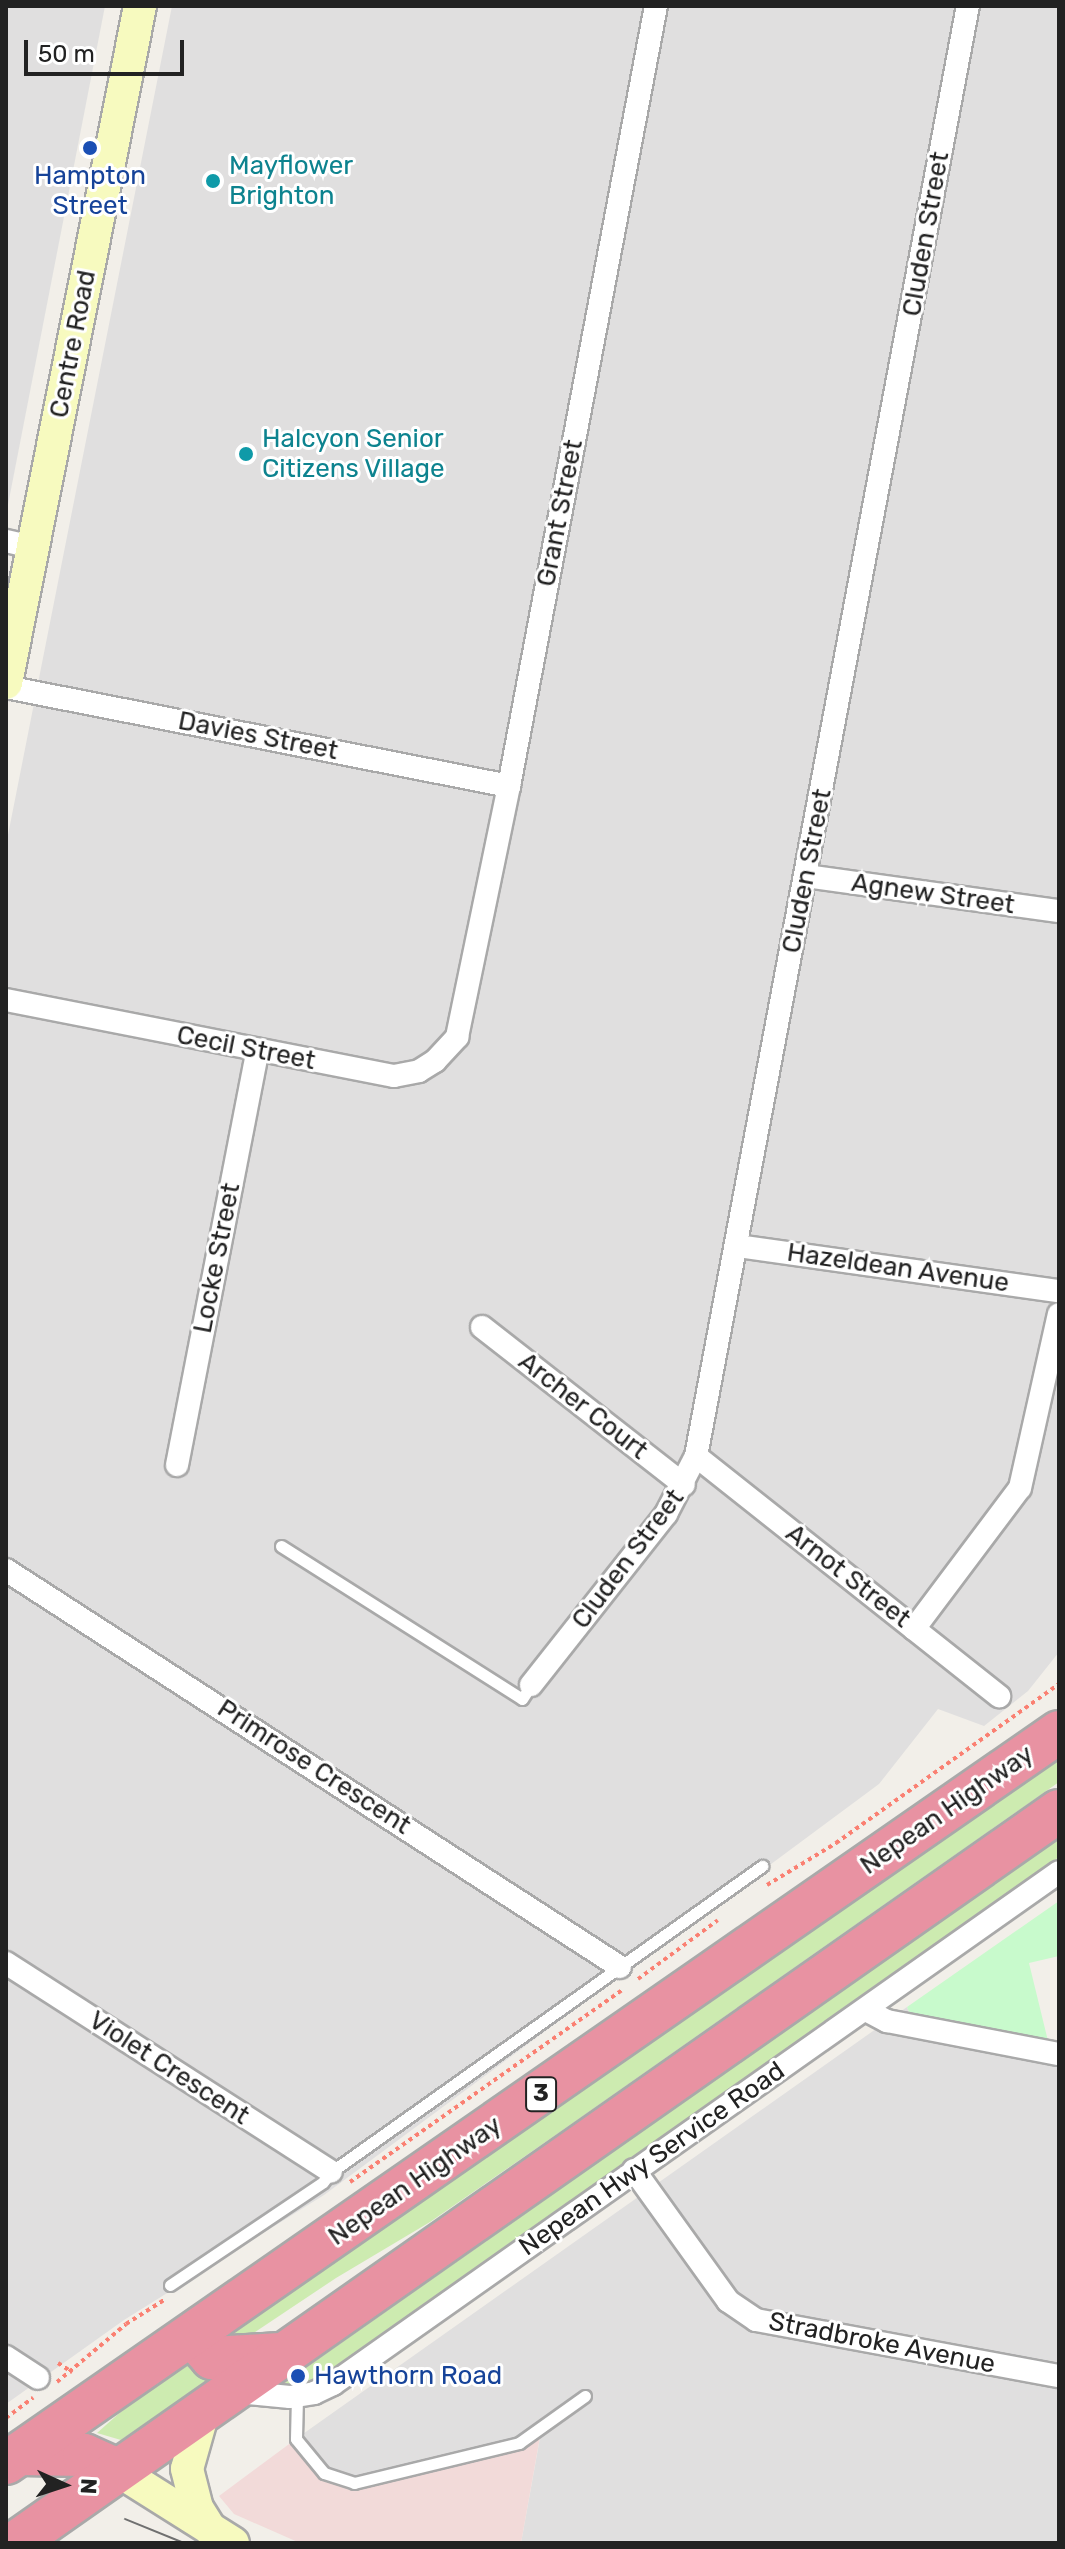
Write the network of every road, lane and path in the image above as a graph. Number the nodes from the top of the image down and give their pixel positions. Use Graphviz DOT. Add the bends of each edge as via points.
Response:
graph roads {
  1 [pos="140,6"];
  2 [pos="656,6"];
  3 [pos="968,6"];
  4 [pos="20,544"];
  5 [pos="6,685"];
  6 [pos="509,786"];
  7 [pos="806,876"];
  8 [pos="1059,911"];
  9 [pos="6,1000"];
  10 [pos="463,1021"];
  11 [pos="258,1050"];
  12 [pos="737,1246"];
  13 [pos="1059,1291"];
  14 [pos="1059,1314"];
  15 [pos="482,1327"];
  16 [pos="696,1456"];
  17 [pos="177,1465"];
  18 [pos="684,1485"];
  19 [pos="281,1546"];
  20 [pos="6,1570"];
  21 [pos="914,1629"];
  22 [pos="1059,1684"];
  23 [pos="531,1685"];
  24 [pos="999,1696"];
  25 [pos="1059,1732"];
  26 [pos="1059,1811"];
  27 [pos="762,1866"];
  28 [pos="1059,1872"];
  29 [pos="758,1890"];
  30 [pos="727,1913"];
  31 [pos="6,1963"];
  32 [pos="620,1967"];
  33 [pos="866,2010"];
  34 [pos="1059,2054"];
  35 [pos="634,2170"];
  36 [pos="338,2179"];
  37 [pos="173,2289"];
  38 [pos="201,2328"];
  39 [pos="282,2354"];
  40 [pos="6,2357"];
  41 [pos="58,2363"];
  42 [pos="72,2372"];
  43 [pos="1059,2376"];
  44 [pos="45,2385"];
  45 [pos="585,2396"];
  46 [pos="297,2397"];
  47 [pos="216,2401"];
  48 [pos="11,2445"];
  49 [pos="117,2470"];
  50 [pos="222,2536"];
  51 [pos="21,2542"];
  1 -- 4 [label="main road, Centre Road"];
  2 -- 6 [label="street, Grant Street"];
  3 -- 7 [label="street, Cluden Street"];
  4 -- 5 [label="main road, Centre Road"];
  5 -- 6 [label="street, Davies Street"];
  6 -- 10 [label="street, Grant Street"];
  7 -- 8 [label="street, Agnew Street"];
  7 -- 12 [label="street, Cluden Street"];
  9 -- 11 [label="street, Cecil Street"];
  10 -- 11 [label="street, Cecil Street" via="447,1051 405,1075"];
  11 -- 17 [label="street, Locke Street"];
  12 -- 13 [label="street, Hazeldean Avenue"];
  12 -- 16 [label="street, Cluden Street"];
  14 -- 21 [label="street" via="1020,1488"];
  15 -- 18 [label="street, Archer Court"];
  16 -- 18 [label="street, Cluden Street"];
  16 -- 21 [label="street, Arnot Street"];
  18 -- 23 [label="street, Cluden Street"];
  19 -- 23 [label="lane" via="522,1699"];
  20 -- 32 [label="street, Primrose Crescent"];
  21 -- 24 [label="street, Arnot Street"];
  22 -- 29 [label="path" via="836,1843"];
  25 -- 38 [label="highway, Nepean Highway / 3"];
  26 -- 39 [label="highway, 3"];
  27 -- 32 [label="lane"];
  28 -- 33 [label="street, Nepean Hwy Service Road"];
  30 -- 36 [label="path"];
  31 -- 36 [label="street, Violet Crescent"];
  32 -- 36 [label="lane"];
  33 -- 34 [label="street" via="887,2021"];
  33 -- 35 [label="street, Nepean Hwy Service Road"];
  35 -- 43 [label="street, Stradbroke Avenue" via="728,2301 756,2320"];
  35 -- 46 [label="street, Nepean Hwy Service Road" via="333,2384"];
  36 -- 37 [label="lane" via="323,2182"];
  37 -- 42 [label="path"];
  38 -- 39 [label="highway" via="212,2358"];
  38 -- 48 [label="highway, Nepean Highway / 3"];
  39 -- 47 [label="highway, 3"];
  40 -- 44 [label="street"];
  41 -- 42 [label="path"];
  42 -- 44 [label="path"];
  44 -- 48 [label="path"];
  45 -- 46 [label="lane" via="519,2443 354,2483 324,2473 296,2439"];
  46 -- 47 [label="street, Nepean Hwy Service Road"];
  47 -- 49 [label="highway, 3"];
  47 -- 50 [label="main road" via="187,2469 197,2508"];
  48 -- 49 [label="highway" via="84,2455"];
  49 -- 50 [label="main road"];
  49 -- 51 [label="highway, 3"];
}
